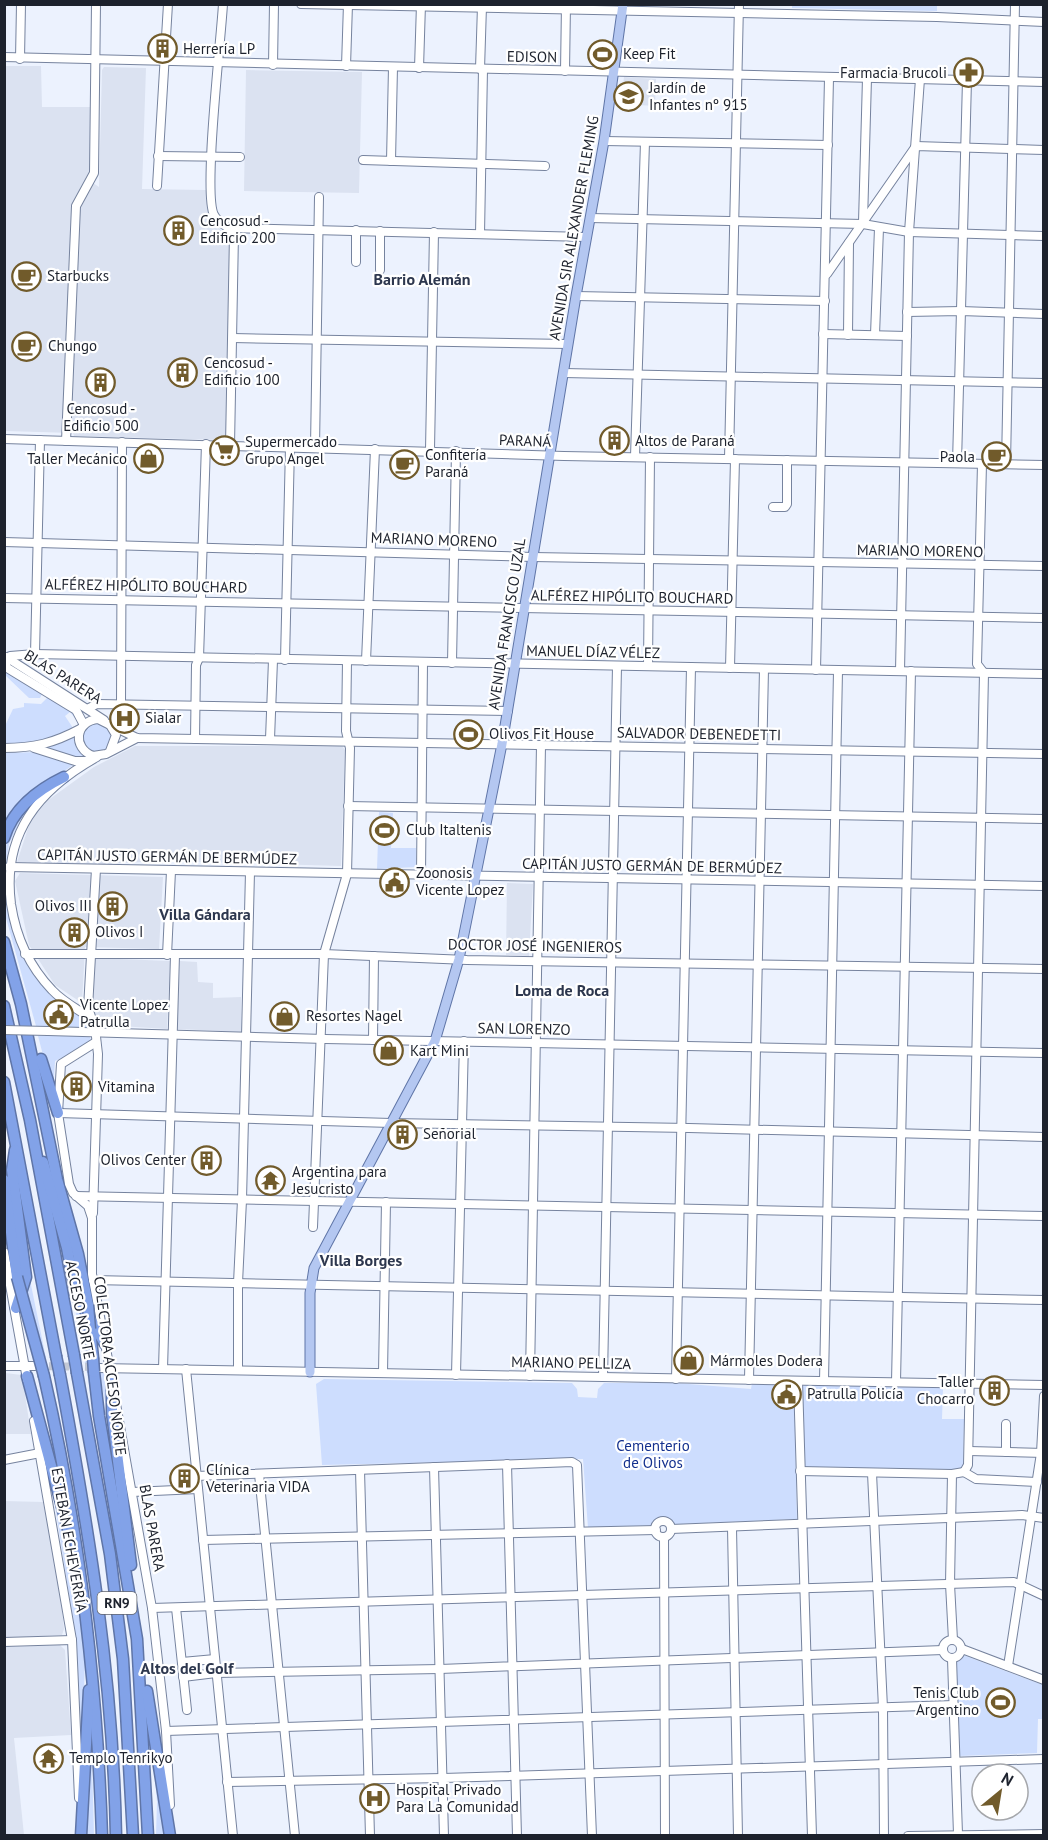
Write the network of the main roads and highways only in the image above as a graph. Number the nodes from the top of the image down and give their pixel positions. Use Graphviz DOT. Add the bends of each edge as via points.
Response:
graph roads {
  1 [pos="623,8"];
  2 [pos="550,455"];
  3 [pos="64,777"];
  4 [pos="4,838"];
  5 [pos="4,942"];
  6 [pos="17,988"];
  7 [pos="4,1006"];
  8 [pos="4,1082"];
  9 [pos="58,1113"];
  10 [pos="30,1120"];
  11 [pos="16,1141"];
  12 [pos="4,1180"];
  13 [pos="11,1279"];
  14 [pos="16,1308"];
  15 [pos="105,1344"];
  16 [pos="26,1371"];
  17 [pos="310,1372"];
  18 [pos="112,1383"];
  19 [pos="84,1597"];
  20 [pos="137,1639"];
  21 [pos="90,1645"];
  22 [pos="81,1836"];
  23 [pos="102,1836"];
  24 [pos="116,1836"];
  25 [pos="133,1836"];
  26 [pos="148,1836"];
  27 [pos="170,1836"];
  1 -- 2 [label="main road, AVENIDA SIR ALEXANDER FLEMING"];
  2 -- 17 [label="main road, AVENIDA FRANCISCO UZAL" via="508,711 459,958 435,1041 315,1264 311,1284"];
  3 -- 4 [label="highway" via="24,805"];
  5 -- 6 [label="highway, COLECTORA ACCESO NORTE"];
  6 -- 9 [label="highway"];
  6 -- 20 [label="highway, COLECTORA ACCESO NORTE, bridge" via="88,1305 99,1416"];
  7 -- 10 [label="highway, ACCESO NORTE / RN9"];
  8 -- 11 [label="highway, ACCESO NORTE / RN9"];
  10 -- 15 [label="highway" via="53,1192 76,1295"];
  10 -- 25 [label="highway, ACCESO NORTE / RN9, bridge" via="110,1554 123,1659"];
  11 -- 14 [label="highway" via="12,1170 26,1277"];
  11 -- 24 [label="highway, ACCESO NORTE / RN9, bridge" via="87,1522 105,1642"];
  12 -- 13 [label="highway"];
  13 -- 19 [label="highway, bridge" via="44,1376"];
  16 -- 19 [label="highway"];
  18 -- 20 [label="highway"];
  19 -- 21 [label="highway"];
  20 -- 26 [label="highway, COLECTORA ACCESO NORTE"];
  20 -- 27 [label="highway"];
  21 -- 22 [label="highway"];
  21 -- 23 [label="highway"];
}
